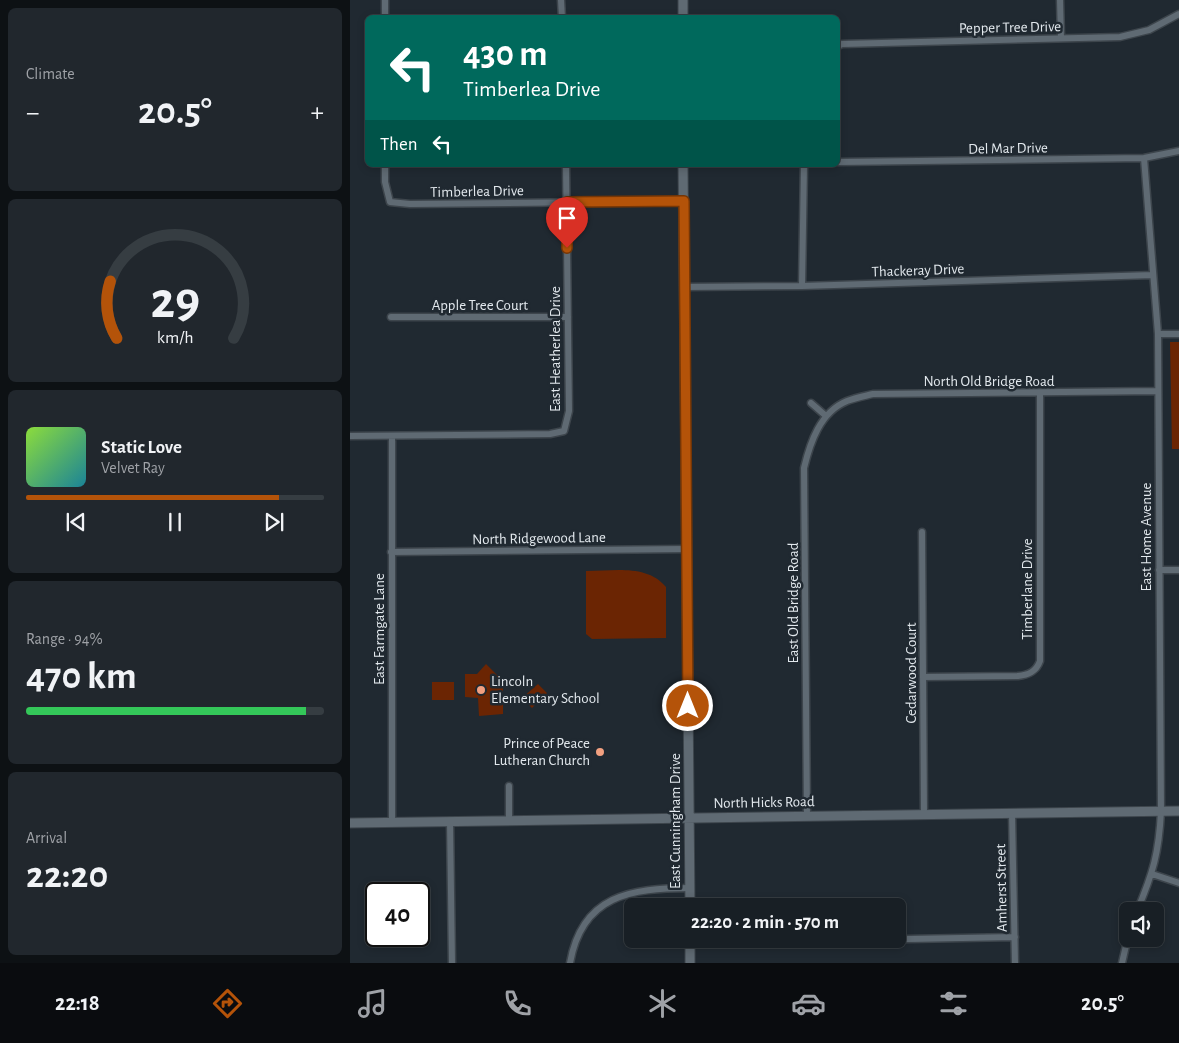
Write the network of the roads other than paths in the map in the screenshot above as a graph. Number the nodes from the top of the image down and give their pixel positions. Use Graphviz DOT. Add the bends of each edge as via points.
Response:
graph roads {
  1 [pos="385,0"];
  2 [pos="561,0"];
  3 [pos="683,0"];
  4 [pos="1060,0"];
  5 [pos="1179,14"];
  6 [pos="385,15"];
  7 [pos="562,15"];
  8 [pos="683,15"];
  9 [pos="1061,38"];
  10 [pos="840,45"];
  11 [pos="1179,151"];
  12 [pos="1144,158"];
  13 [pos="840,162"];
  14 [pos="385,167"];
  15 [pos="566,167"];
  16 [pos="683,167"];
  17 [pos="804,167"];
  18 [pos="684,201"];
  19 [pos="567,202"];
  20 [pos="1153,274"];
  21 [pos="802,286"];
  22 [pos="684,287"];
  23 [pos="391,317"];
  24 [pos="568,317"];
  25 [pos="1158,334"];
  26 [pos="1179,334"];
  27 [pos="1158,391"];
  28 [pos="1040,394"];
  29 [pos="811,403"];
  30 [pos="826,416"];
  31 [pos="350,436"];
  32 [pos="392,436"];
  33 [pos="922,532"];
  34 [pos="686,549"];
  35 [pos="391,552"];
  36 [pos="1159,570"];
  37 [pos="1179,570"];
  38 [pos="923,678"];
  39 [pos="509,786"];
  40 [pos="1179,811"];
  41 [pos="1161,812"];
  42 [pos="1012,813"];
  43 [pos="924,814"];
  44 [pos="806,816"];
  45 [pos="689,817"];
  46 [pos="509,820"];
  47 [pos="450,821"];
  48 [pos="392,822"];
  49 [pos="350,823"];
  50 [pos="1152,874"];
  51 [pos="1179,883"];
  52 [pos="690,888"];
  53 [pos="690,898"];
  54 [pos="1141,902"];
  55 [pos="1015,938"];
  56 [pos="906,939"];
  57 [pos="1126,947"];
  58 [pos="690,948"];
  59 [pos="452,963"];
  60 [pos="570,963"];
  61 [pos="690,963"];
  62 [pos="1015,963"];
  63 [pos="1122,963"];
  1 -- 6 [label="street"];
  2 -- 7 [label="street"];
  3 -- 8 [label="main road"];
  4 -- 9 [label="street"];
  5 -- 9 [label="street, Pepper Tree Drive" via="1157,27 1129,36"];
  9 -- 10 [label="street, Pepper Tree Drive"];
  11 -- 12 [label="street, Del Mar Drive"];
  12 -- 13 [label="street, Del Mar Drive"];
  12 -- 20 [label="street, East Home Avenue"];
  14 -- 19 [label="street, Timberlea Drive" via="390,202"];
  15 -- 19 [label="street, East Heatherlea Drive"];
  16 -- 18 [label="main road, East Cunningham Drive"];
  17 -- 21 [label="street"];
  18 -- 19 [label="street, Timberlea Drive"];
  18 -- 22 [label="main road, East Cunningham Drive"];
  19 -- 24 [label="street, East Heatherlea Drive"];
  20 -- 21 [label="street, Thackeray Drive"];
  20 -- 25 [label="street, East Home Avenue"];
  21 -- 22 [label="street, Thackeray Drive"];
  22 -- 34 [label="main road, East Cunningham Drive"];
  23 -- 24 [label="street, Apple Tree Court"];
  24 -- 32 [label="street, East Heatherlea Drive" via="569,411 564,431 550,434"];
  25 -- 26 [label="street"];
  25 -- 27 [label="street, East Home Avenue"];
  27 -- 28 [label="street, North Old Bridge Road"];
  27 -- 36 [label="street, East Home Avenue"];
  28 -- 30 [label="street, North Old Bridge Road" via="873,394 845,401"];
  28 -- 38 [label="street, Timberlane Drive" via="1038,666 1028,675"];
  29 -- 30 [label="street"];
  30 -- 44 [label="street, East Old Bridge Road" via="811,441 804,468"];
  31 -- 32 [label="street, East Heatherlea Drive"];
  32 -- 35 [label="street, East Farmgate Lane"];
  33 -- 38 [label="street, Cedarwood Court"];
  34 -- 35 [label="street, North Ridgewood Lane"];
  34 -- 45 [label="main road, East Cunningham Drive"];
  35 -- 48 [label="street, East Farmgate Lane"];
  36 -- 37 [label="street"];
  36 -- 41 [label="street, East Home Avenue"];
  38 -- 43 [label="street, Cedarwood Court"];
  39 -- 46 [label="street"];
  40 -- 41 [label="main road, North Hicks Road"];
  41 -- 42 [label="main road, North Hicks Road"];
  41 -- 50 [label="street, East Home Avenue" via="1159,848"];
  42 -- 43 [label="main road, North Hicks Road"];
  42 -- 55 [label="street, Amherst Street"];
  43 -- 44 [label="main road, North Hicks Road"];
  44 -- 45 [label="main road, North Hicks Road"];
  45 -- 46 [label="main road, North Hicks Road"];
  45 -- 52 [label="main road, East Cunningham Drive"];
  46 -- 47 [label="main road, North Hicks Road"];
  47 -- 48 [label="main road, North Hicks Road"];
  47 -- 59 [label="street"];
  48 -- 49 [label="main road, North Hicks Road"];
  50 -- 51 [label="street"];
  50 -- 54 [label="street, East Home Avenue"];
  52 -- 53 [label="main road, East Cunningham Drive"];
  52 -- 60 [label="street" via="642,890 609,902 598,909 585,925"];
  55 -- 56 [label="street"];
  55 -- 62 [label="street, Amherst Street"];
  57 -- 63 [label="street"];
  58 -- 61 [label="main road"];
}
